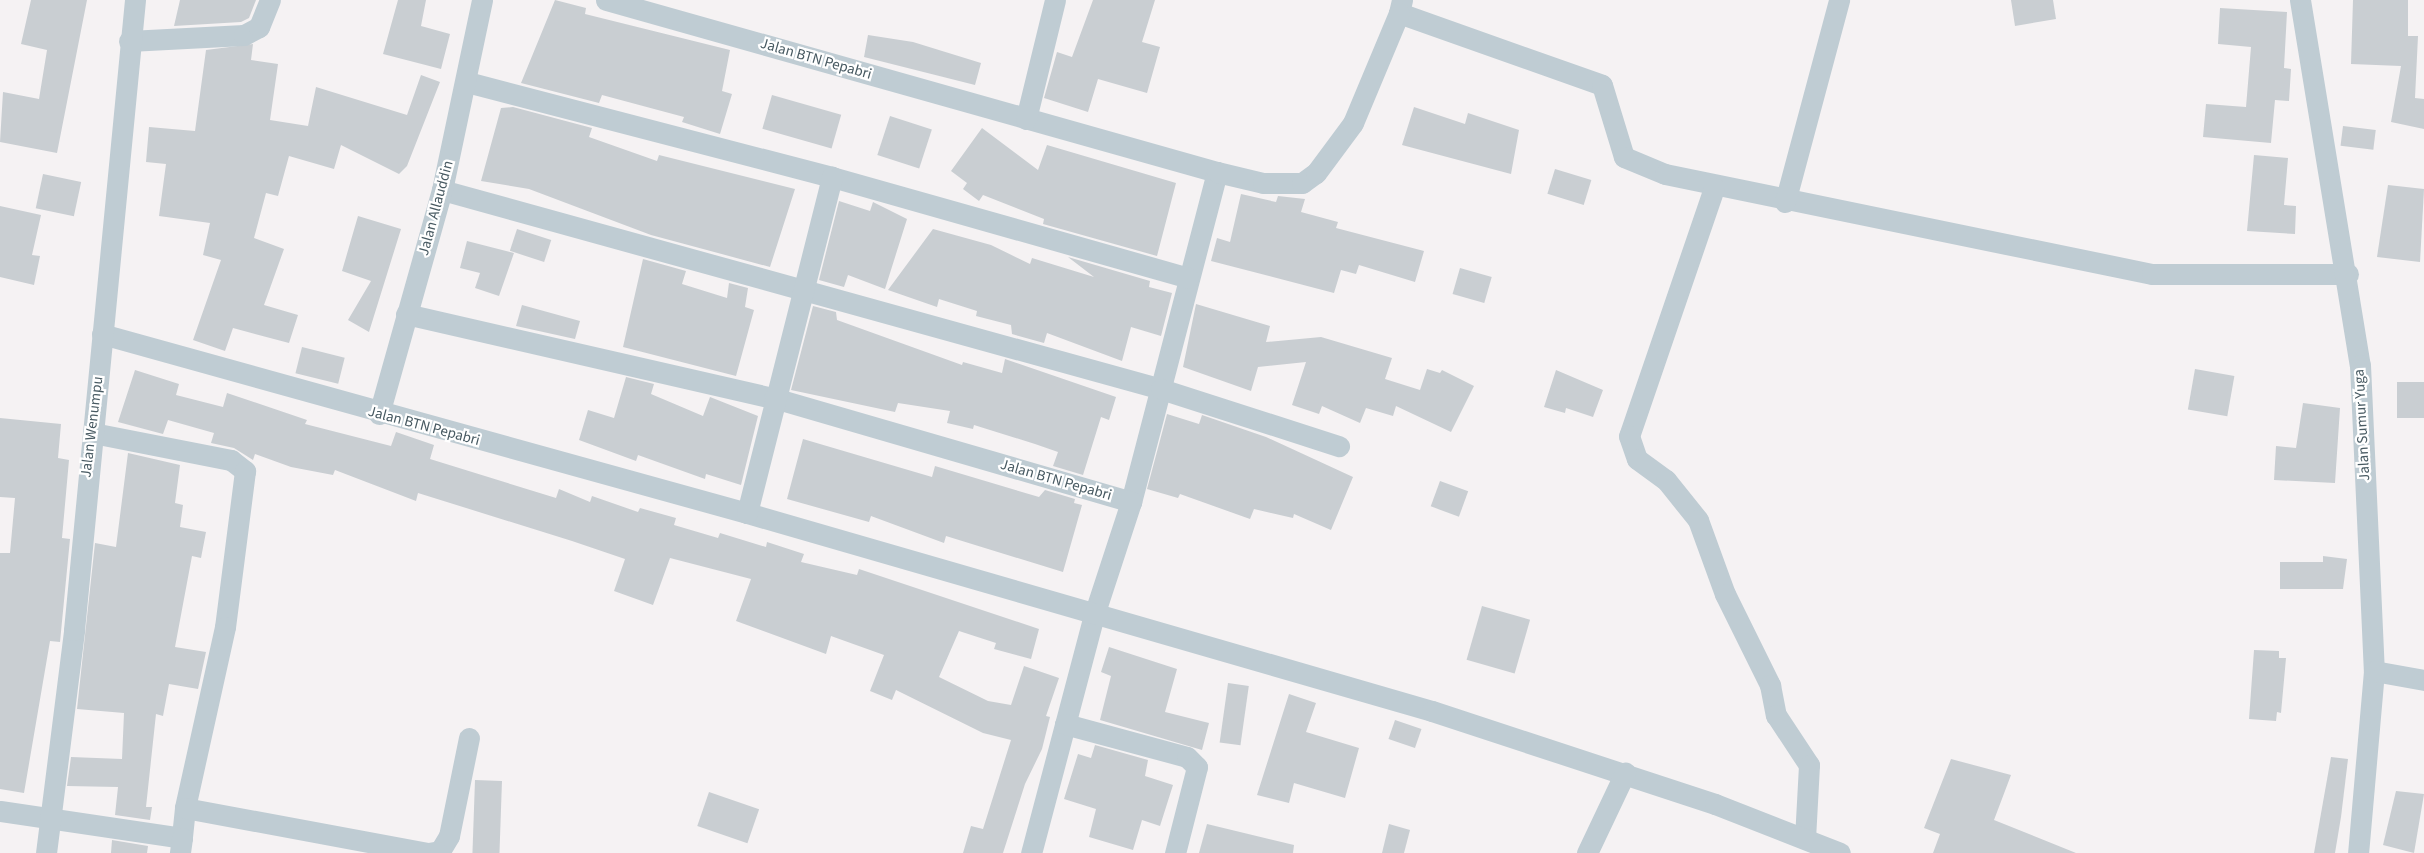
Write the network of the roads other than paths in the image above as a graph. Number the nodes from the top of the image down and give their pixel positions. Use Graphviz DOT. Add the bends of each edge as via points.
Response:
graph roads {
  1 [pos="135,0"];
  2 [pos="270,0"];
  3 [pos="482,0"];
  4 [pos="606,0"];
  5 [pos="1055,0"];
  6 [pos="1839,0"];
  7 [pos="2300,0"];
  8 [pos="1401,6"];
  9 [pos="129,41"];
  10 [pos="467,82"];
  11 [pos="1026,119"];
  12 [pos="1217,172"];
  13 [pos="832,177"];
  14 [pos="1714,188"];
  15 [pos="442,190"];
  16 [pos="1785,202"];
  17 [pos="2348,274"];
  18 [pos="1188,278"];
  19 [pos="802,294"];
  20 [pos="406,314"];
  21 [pos="102,334"];
  22 [pos="1161,389"];
  23 [pos="774,398"];
  24 [pos="379,414"];
  25 [pos="93,433"];
  26 [pos="1339,446"];
  27 [pos="1131,502"];
  28 [pos="747,513"];
  29 [pos="1094,615"];
  30 [pos="2373,671"];
  31 [pos="2424,680"];
  32 [pos="1065,724"];
  33 [pos="469,738"];
  34 [pos="1625,773"];
  35 [pos="185,808"];
  36 [pos="0,811"];
  37 [pos="51,817"];
  38 [pos="1805,838"];
  39 [pos="181,845"];
  40 [pos="46,853"];
  41 [pos="1031,853"];
  42 [pos="1175,853"];
  43 [pos="1587,853"];
  44 [pos="1840,853"];
  45 [pos="2358,853"];
  1 -- 9 [label="street, Jalan Wenumpu"];
  2 -- 9 [label="street" via="259,27 244,35"];
  3 -- 10 [label="street, Jalan Allauddin"];
  4 -- 11 [label="street, Jalan BTN Pepabri"];
  5 -- 11 [label="street"];
  6 -- 16 [label="street"];
  7 -- 17 [label="street, Jalan Sumur Yuga" via="2316,113"];
  8 -- 12 [label="street" via="1353,123 1316,173 1302,183 1263,183"];
  8 -- 14 [label="street" via="1602,85 1624,157"];
  9 -- 21 [label="street, Jalan Wenumpu"];
  10 -- 13 [label="street"];
  10 -- 15 [label="street, Jalan Allauddin"];
  11 -- 12 [label="street, Jalan BTN Pepabri"];
  12 -- 18 [label="street, Jalan BTN Pepabri"];
  13 -- 18 [label="street"];
  13 -- 19 [label="street"];
  14 -- 16 [label="street"];
  14 -- 38 [label="street" via="1629,436 1637,459 1666,480 1698,520 1725,594 1770,685 1776,715 1809,765"];
  15 -- 19 [label="street"];
  15 -- 20 [label="street, Jalan Allauddin"];
  16 -- 17 [label="street" via="2152,274"];
  17 -- 30 [label="street, Jalan Sumur Yuga" via="2360,365"];
  18 -- 22 [label="street, Jalan BTN Pepabri"];
  19 -- 22 [label="street"];
  19 -- 23 [label="street"];
  20 -- 23 [label="street, Jalan BTN Pepabri"];
  20 -- 24 [label="street, Jalan Allauddin"];
  21 -- 24 [label="street, Jalan BTN Pepabri"];
  21 -- 25 [label="street, Jalan Wenumpu"];
  22 -- 26 [label="street"];
  22 -- 27 [label="street, Jalan BTN Pepabri"];
  23 -- 27 [label="street, Jalan BTN Pepabri"];
  23 -- 28 [label="street"];
  24 -- 28 [label="street, Jalan BTN Pepabri"];
  25 -- 35 [label="street" via="231,460 245,471 225,627"];
  25 -- 37 [label="street, Jalan Wenumpu"];
  27 -- 29 [label="street, Jalan BTN Pepabri"];
  28 -- 29 [label="street, Jalan BTN Pepabri"];
  29 -- 32 [label="street, Jalan BTN Pepabri"];
  29 -- 34 [label="street" via="1432,711"];
  30 -- 31 [label="street"];
  30 -- 45 [label="street, Jalan Sumur Yuga"];
  32 -- 41 [label="street, Jalan BTN Pepabri"];
  32 -- 42 [label="street" via="1187,757 1197,767"];
  33 -- 35 [label="street" via="449,836 440,850 428,853"];
  34 -- 38 [label="street"];
  34 -- 43 [label="street"];
  35 -- 39 [label="street"];
  36 -- 37 [label="street"];
  37 -- 39 [label="street"];
  37 -- 40 [label="street, Jalan Wenumpu"];
  38 -- 44 [label="street"];
}
